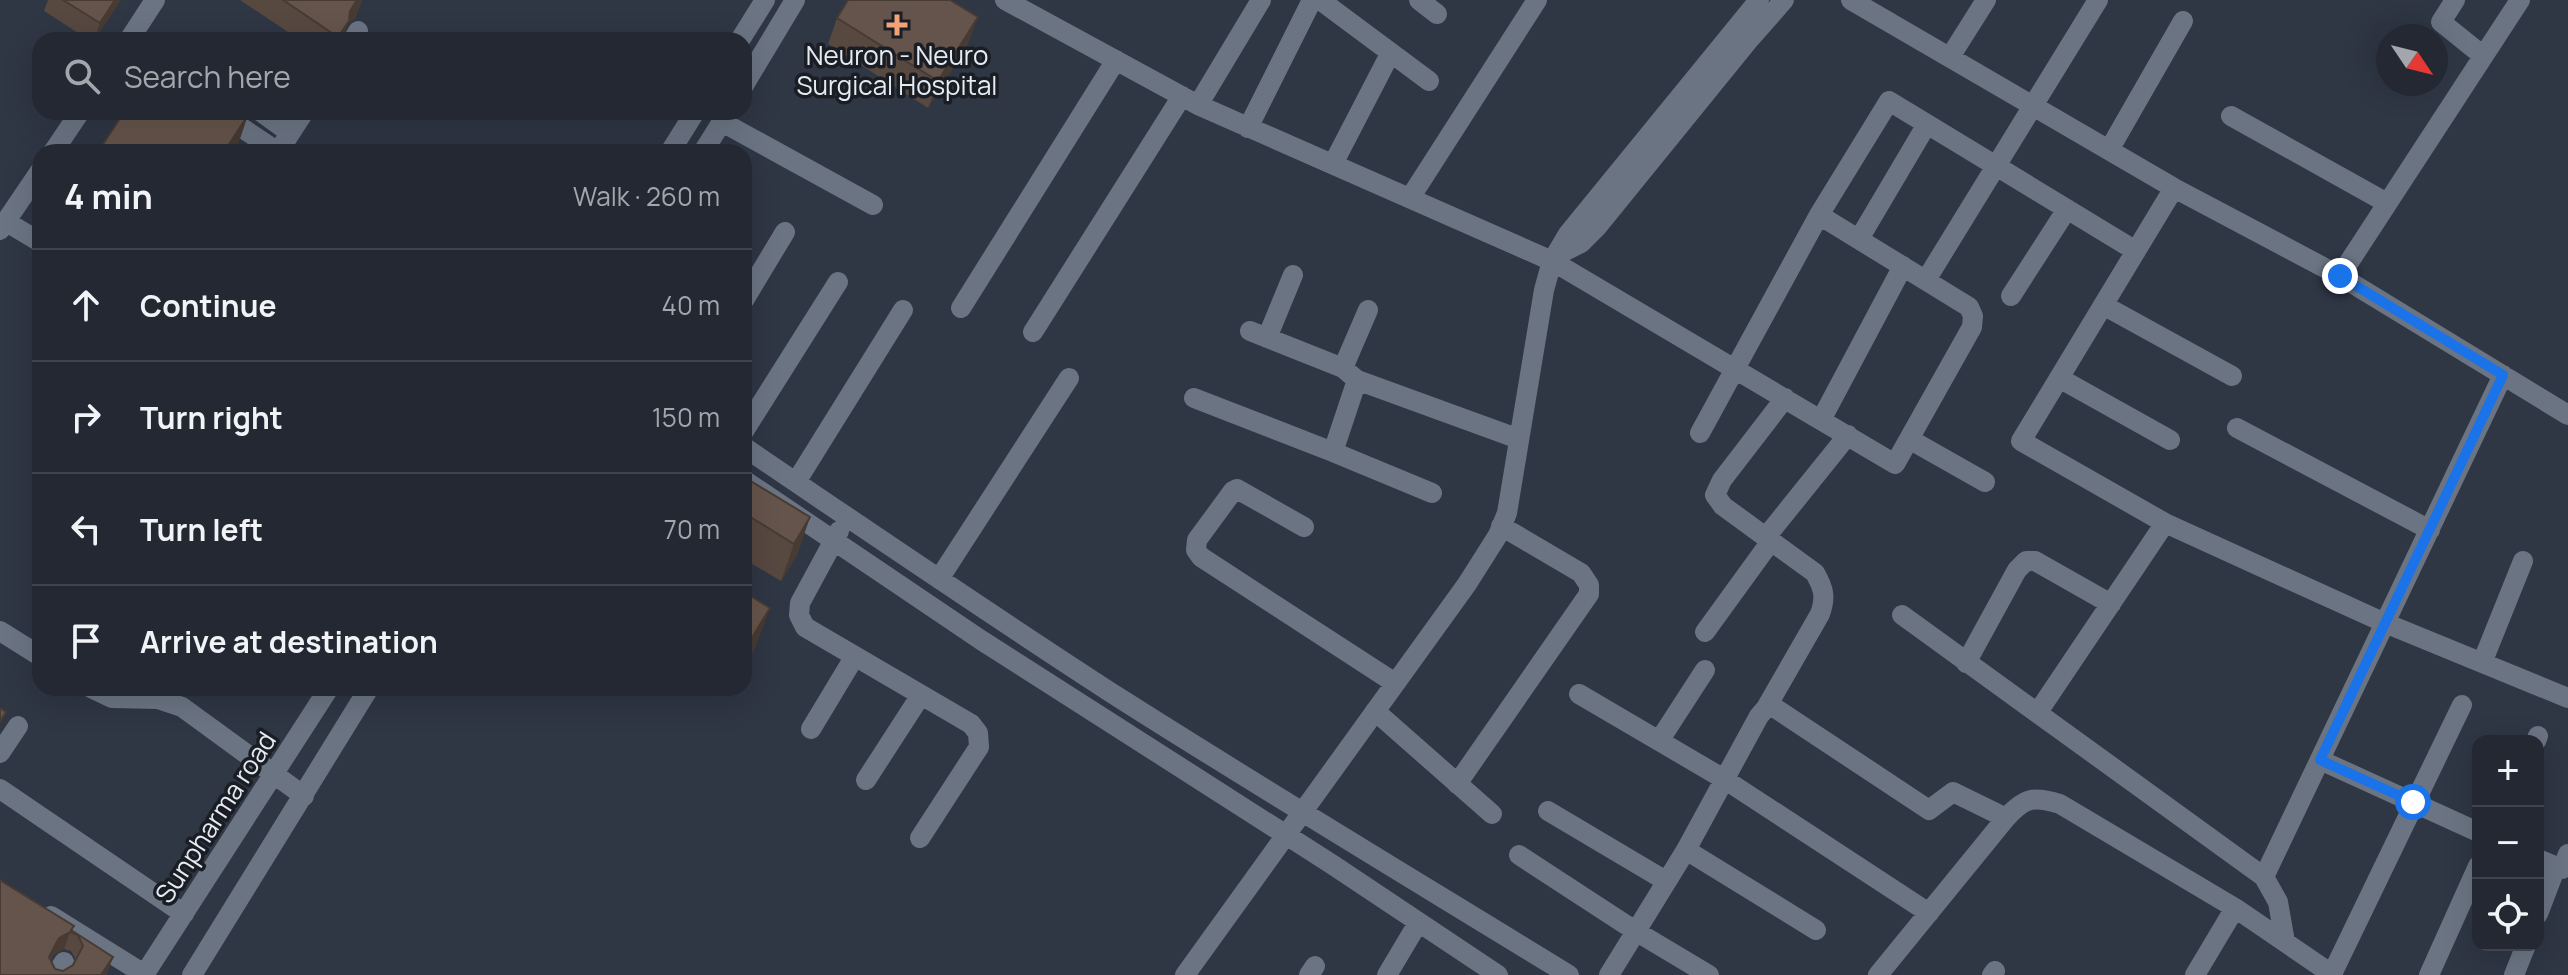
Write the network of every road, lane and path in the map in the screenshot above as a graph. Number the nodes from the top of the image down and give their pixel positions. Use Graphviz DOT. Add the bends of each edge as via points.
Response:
graph roads {
  1 [pos="155,0"];
  2 [pos="766,0"];
  3 [pos="1005,0"];
  4 [pos="1261,0"];
  5 [pos="1312,0"];
  6 [pos="1320,0"];
  7 [pos="1419,0"];
  8 [pos="1759,0"];
  9 [pos="1784,0"];
  10 [pos="1851,0"];
  11 [pos="1986,0"];
  12 [pos="2098,0"];
  13 [pos="2455,0"];
  14 [pos="2520,0"];
  15 [pos="1532,2"];
  16 [pos="792,6"];
  17 [pos="1437,14"];
  18 [pos="2183,21"];
  19 [pos="134,32"];
  20 [pos="745,32"];
  21 [pos="1390,54"];
  22 [pos="2482,55"];
  23 [pos="1950,57"];
  24 [pos="1116,60"];
  25 [pos="752,72"];
  26 [pos="1429,81"];
  27 [pos="1190,100"];
  28 [pos="2033,106"];
  29 [pos="2231,116"];
  30 [pos="75,120"];
  31 [pos="230,120"];
  32 [pos="272,120"];
  33 [pos="299,120"];
  34 [pos="690,120"];
  35 [pos="723,120"];
  36 [pos="730,120"];
  37 [pos="1927,124"];
  38 [pos="1248,128"];
  39 [pos="290,133"];
  40 [pos="58,144"];
  41 [pos="266,144"];
  42 [pos="283,144"];
  43 [pos="675,144"];
  44 [pos="708,144"];
  45 [pos="2109,150"];
  46 [pos="1333,164"];
  47 [pos="1996,166"];
  48 [pos="32,183"];
  49 [pos="2174,188"];
  50 [pos="1410,198"];
  51 [pos="2387,203"];
  52 [pos="873,205"];
  53 [pos="2067,209"];
  54 [pos="1819,215"];
  55 [pos="3,226"];
  56 [pos="785,232"];
  57 [pos="32,239"];
  58 [pos="1859,239"];
  59 [pos="2136,251"];
  60 [pos="1554,258"];
  61 [pos="1903,266"];
  62 [pos="1293,275"];
  63 [pos="2340,276"];
  64 [pos="1926,280"];
  65 [pos="838,282"];
  66 [pos="752,287"];
  67 [pos="2011,296"];
  68 [pos="2103,305"];
  69 [pos="961,308"];
  70 [pos="903,310"];
  71 [pos="1368,310"];
  72 [pos="1033,332"];
  73 [pos="1736,369"];
  74 [pos="1350,374"];
  75 [pos="2503,375"];
  76 [pos="2232,376"];
  77 [pos="1069,378"];
  78 [pos="2059,378"];
  79 [pos="1194,398"];
  80 [pos="1785,398"];
  81 [pos="2568,415"];
  82 [pos="752,418"];
  83 [pos="1821,420"];
  84 [pos="2237,428"];
  85 [pos="1700,433"];
  86 [pos="1848,435"];
  87 [pos="1519,439"];
  88 [pos="1909,439"];
  89 [pos="2170,440"];
  90 [pos="752,452"];
  91 [pos="1333,452"];
  92 [pos="796,482"];
  93 [pos="1985,482"];
  94 [pos="752,485"];
  95 [pos="1432,493"];
  96 [pos="847,517"];
  97 [pos="2165,523"];
  98 [pos="1501,526"];
  99 [pos="1304,527"];
  100 [pos="2430,530"];
  101 [pos="1769,539"];
  102 [pos="833,540"];
  103 [pos="2523,561"];
  104 [pos="939,579"];
  105 [pos="2111,604"];
  106 [pos="1902,615"];
  107 [pos="2385,623"];
  108 [pos="0,631"];
  109 [pos="1705,632"];
  110 [pos="32,651"];
  111 [pos="855,656"];
  112 [pos="1966,663"];
  113 [pos="2482,663"];
  114 [pos="1705,670"];
  115 [pos="1395,683"];
  116 [pos="1579,694"];
  117 [pos="921,695"];
  118 [pos="108,696"];
  119 [pos="324,696"];
  120 [pos="364,696"];
  121 [pos="2568,698"];
  122 [pos="2462,705"];
  123 [pos="1766,708"];
  124 [pos="1375,711"];
  125 [pos="2038,712"];
  126 [pos="18,726"];
  127 [pos="811,729"];
  128 [pos="1659,741"];
  129 [pos="0,753"];
  130 [pos="2320,760"];
  131 [pos="275,773"];
  132 [pos="1724,779"];
  133 [pos="866,780"];
  134 [pos="1457,784"];
  135 [pos="0,789"];
  136 [pos="304,796"];
  137 [pos="2413,802"];
  138 [pos="1548,811"];
  139 [pos="1302,813"];
  140 [pos="1492,814"];
  141 [pos="2006,818"];
  142 [pos="2472,829"];
  143 [pos="1286,835"];
  144 [pos="920,838"];
  145 [pos="1686,850"];
  146 [pos="1519,855"];
  147 [pos="2558,864"];
  148 [pos="2264,877"];
  149 [pos="2472,879"];
  150 [pos="1666,881"];
  151 [pos="2544,899"];
  152 [pos="33,905"];
  153 [pos="2235,908"];
  154 [pos="1929,913"];
  155 [pos="184,914"];
  156 [pos="1418,923"];
  157 [pos="1816,930"];
  158 [pos="1637,932"];
  159 [pos="2285,942"];
  160 [pos="2524,951"];
  161 [pos="144,975"];
  162 [pos="192,975"];
  163 [pos="1185,975"];
  164 [pos="1387,975"];
  165 [pos="1498,975"];
  166 [pos="1569,975"];
  167 [pos="1609,975"];
  168 [pos="1709,975"];
  169 [pos="1878,975"];
  170 [pos="2195,975"];
  171 [pos="2332,975"];
  172 [pos="2429,975"];
  173 [pos="2514,975"];
  1 -- 19 [label="street"];
  2 -- 16 [label="street"];
  2 -- 20 [label="street"];
  3 -- 24 [label="street"];
  4 -- 27 [label="street"];
  5 -- 38 [label="street"];
  6 -- 21 [label="street"];
  7 -- 17 [label="street"];
  8 -- 60 [label="street" via="1597,197"];
  9 -- 60 [label="street" via="1597,227"];
  10 -- 23 [label="street"];
  11 -- 23 [label="street"];
  12 -- 28 [label="street"];
  13 -- 22 [label="street" via="2441,22"];
  14 -- 22 [label="street"];
  15 -- 50 [label="street"];
  16 -- 25 [label="street"];
  18 -- 45 [label="street"];
  21 -- 26 [label="street"];
  21 -- 46 [label="street"];
  22 -- 51 [label="street"];
  23 -- 28 [label="street"];
  24 -- 27 [label="street"];
  24 -- 69 [label="street"];
  27 -- 38 [label="street"];
  27 -- 72 [label="street"];
  28 -- 45 [label="street"];
  28 -- 47 [label="street"];
  29 -- 51 [label="street"];
  30 -- 40 [label="street"];
  31 -- 41 [label="street"];
  32 -- 39 [label="street"];
  33 -- 39 [label="street"];
  34 -- 43 [label="street"];
  35 -- 44 [label="street"];
  36 -- 52 [label="street"];
  37 -- 47 [label="street"];
  37 -- 54 [label="street" via="1889,101"];
  37 -- 58 [label="street"];
  38 -- 46 [label="street"];
  39 -- 42 [label="street"];
  45 -- 49 [label="street"];
  46 -- 50 [label="street"];
  47 -- 53 [label="street"];
  47 -- 64 [label="street"];
  48 -- 55 [label="street"];
  49 -- 59 [label="street"];
  49 -- 63 [label="street"];
  50 -- 60 [label="street"];
  51 -- 63 [label="street"];
  53 -- 59 [label="street"];
  53 -- 67 [label="street"];
  54 -- 58 [label="street"];
  54 -- 73 [label="street"];
  55 -- 57 [label="street"];
  56 -- 66 [label="street"];
  58 -- 61 [label="street"];
  59 -- 68 [label="street"];
  60 -- 73 [label="street"];
  60 -- 87 [label="street"];
  61 -- 64 [label="street"];
  61 -- 83 [label="street"];
  62 -- 74 [label="street" via="1258,334"];
  63 -- 75 [label="street"];
  64 -- 88 [label="street" via="1969,307 1972,327"];
  65 -- 82 [label="street"];
  68 -- 76 [label="street"];
  68 -- 78 [label="street"];
  70 -- 92 [label="street"];
  71 -- 74 [label="street"];
  73 -- 80 [label="street"];
  73 -- 85 [label="street"];
  74 -- 87 [label="street"];
  74 -- 91 [label="street"];
  75 -- 81 [label="street"];
  75 -- 100 [label="street"];
  77 -- 104 [label="street"];
  78 -- 89 [label="street"];
  78 -- 97 [label="street" via="2021,441"];
  79 -- 91 [label="street"];
  80 -- 83 [label="street"];
  80 -- 101 [label="street" via="1715,495"];
  83 -- 86 [label="street"];
  84 -- 100 [label="street"];
  86 -- 88 [label="street" via="1895,464"];
  86 -- 101 [label="street"];
  87 -- 98 [label="street"];
  88 -- 93 [label="street"];
  90 -- 92 [label="street"];
  91 -- 95 [label="street"];
  92 -- 96 [label="street"];
  94 -- 102 [label="street"];
  96 -- 102 [label="street"];
  96 -- 104 [label="street"];
  97 -- 105 [label="street"];
  97 -- 107 [label="street"];
  98 -- 115 [label="street" via="1467,584"];
  98 -- 134 [label="street" via="1581,573 1589,594"];
  99 -- 115 [label="street" via="1237,489 1197,540 1196,550"];
  100 -- 107 [label="street"];
  101 -- 109 [label="street"];
  101 -- 123 [label="street" via="1815,573 1825,601"];
  102 -- 111 [label="street" via="800,603 799,615 805,627"];
  102 -- 143 [label="street"];
  103 -- 113 [label="street"];
  104 -- 139 [label="street"];
  105 -- 112 [label="street" via="2035,561 2026,561"];
  105 -- 125 [label="street"];
  106 -- 112 [label="street"];
  107 -- 113 [label="street"];
  107 -- 130 [label="street"];
  108 -- 110 [label="street"];
  111 -- 117 [label="street"];
  111 -- 127 [label="street"];
  112 -- 125 [label="street"];
  113 -- 121 [label="street"];
  114 -- 128 [label="street"];
  115 -- 124 [label="street"];
  116 -- 128 [label="street"];
  117 -- 133 [label="street"];
  117 -- 144 [label="street" via="971,724 979,747"];
  118 -- 131 [label="street" via="158,699 182,707"];
  119 -- 131 [label="street, Sunpharma road"];
  120 -- 136 [label="street"];
  122 -- 137 [label="street"];
  123 -- 132 [label="street"];
  123 -- 141 [label="street" via="1775,708 1929,810 1953,792"];
  124 -- 134 [label="street"];
  124 -- 139 [label="street"];
  125 -- 148 [label="street"];
  126 -- 129 [label="street"];
  128 -- 132 [label="street"];
  130 -- 137 [label="street"];
  130 -- 148 [label="street"];
  131 -- 136 [label="street"];
  131 -- 155 [label="street, Sunpharma road"];
  132 -- 145 [label="street"];
  132 -- 154 [label="street"];
  134 -- 140 [label="street"];
  135 -- 155 [label="street"];
  136 -- 162 [label="street"];
  137 -- 142 [label="street"];
  137 -- 171 [label="street"];
  138 -- 150 [label="street"];
  139 -- 143 [label="street"];
  139 -- 166 [label="street"];
  141 -- 153 [label="street" via="2019,804 2039,798 2060,804"];
  141 -- 154 [label="street"];
  143 -- 156 [label="street"];
  143 -- 163 [label="street"];
  145 -- 150 [label="street"];
  145 -- 157 [label="street"];
  146 -- 158 [label="street"];
  147 -- 151 [label="street"];
  148 -- 159 [label="street" via="2278,902"];
  149 -- 172 [label="street"];
  150 -- 158 [label="street"];
  152 -- 161 [label="street"];
  153 -- 159 [label="street"];
  153 -- 170 [label="street"];
  154 -- 169 [label="street"];
  155 -- 161 [label="street, Sunpharma road"];
  156 -- 164 [label="street"];
  156 -- 165 [label="street"];
  158 -- 167 [label="street"];
  158 -- 168 [label="street"];
  159 -- 171 [label="street"];
  160 -- 173 [label="street"];
}
